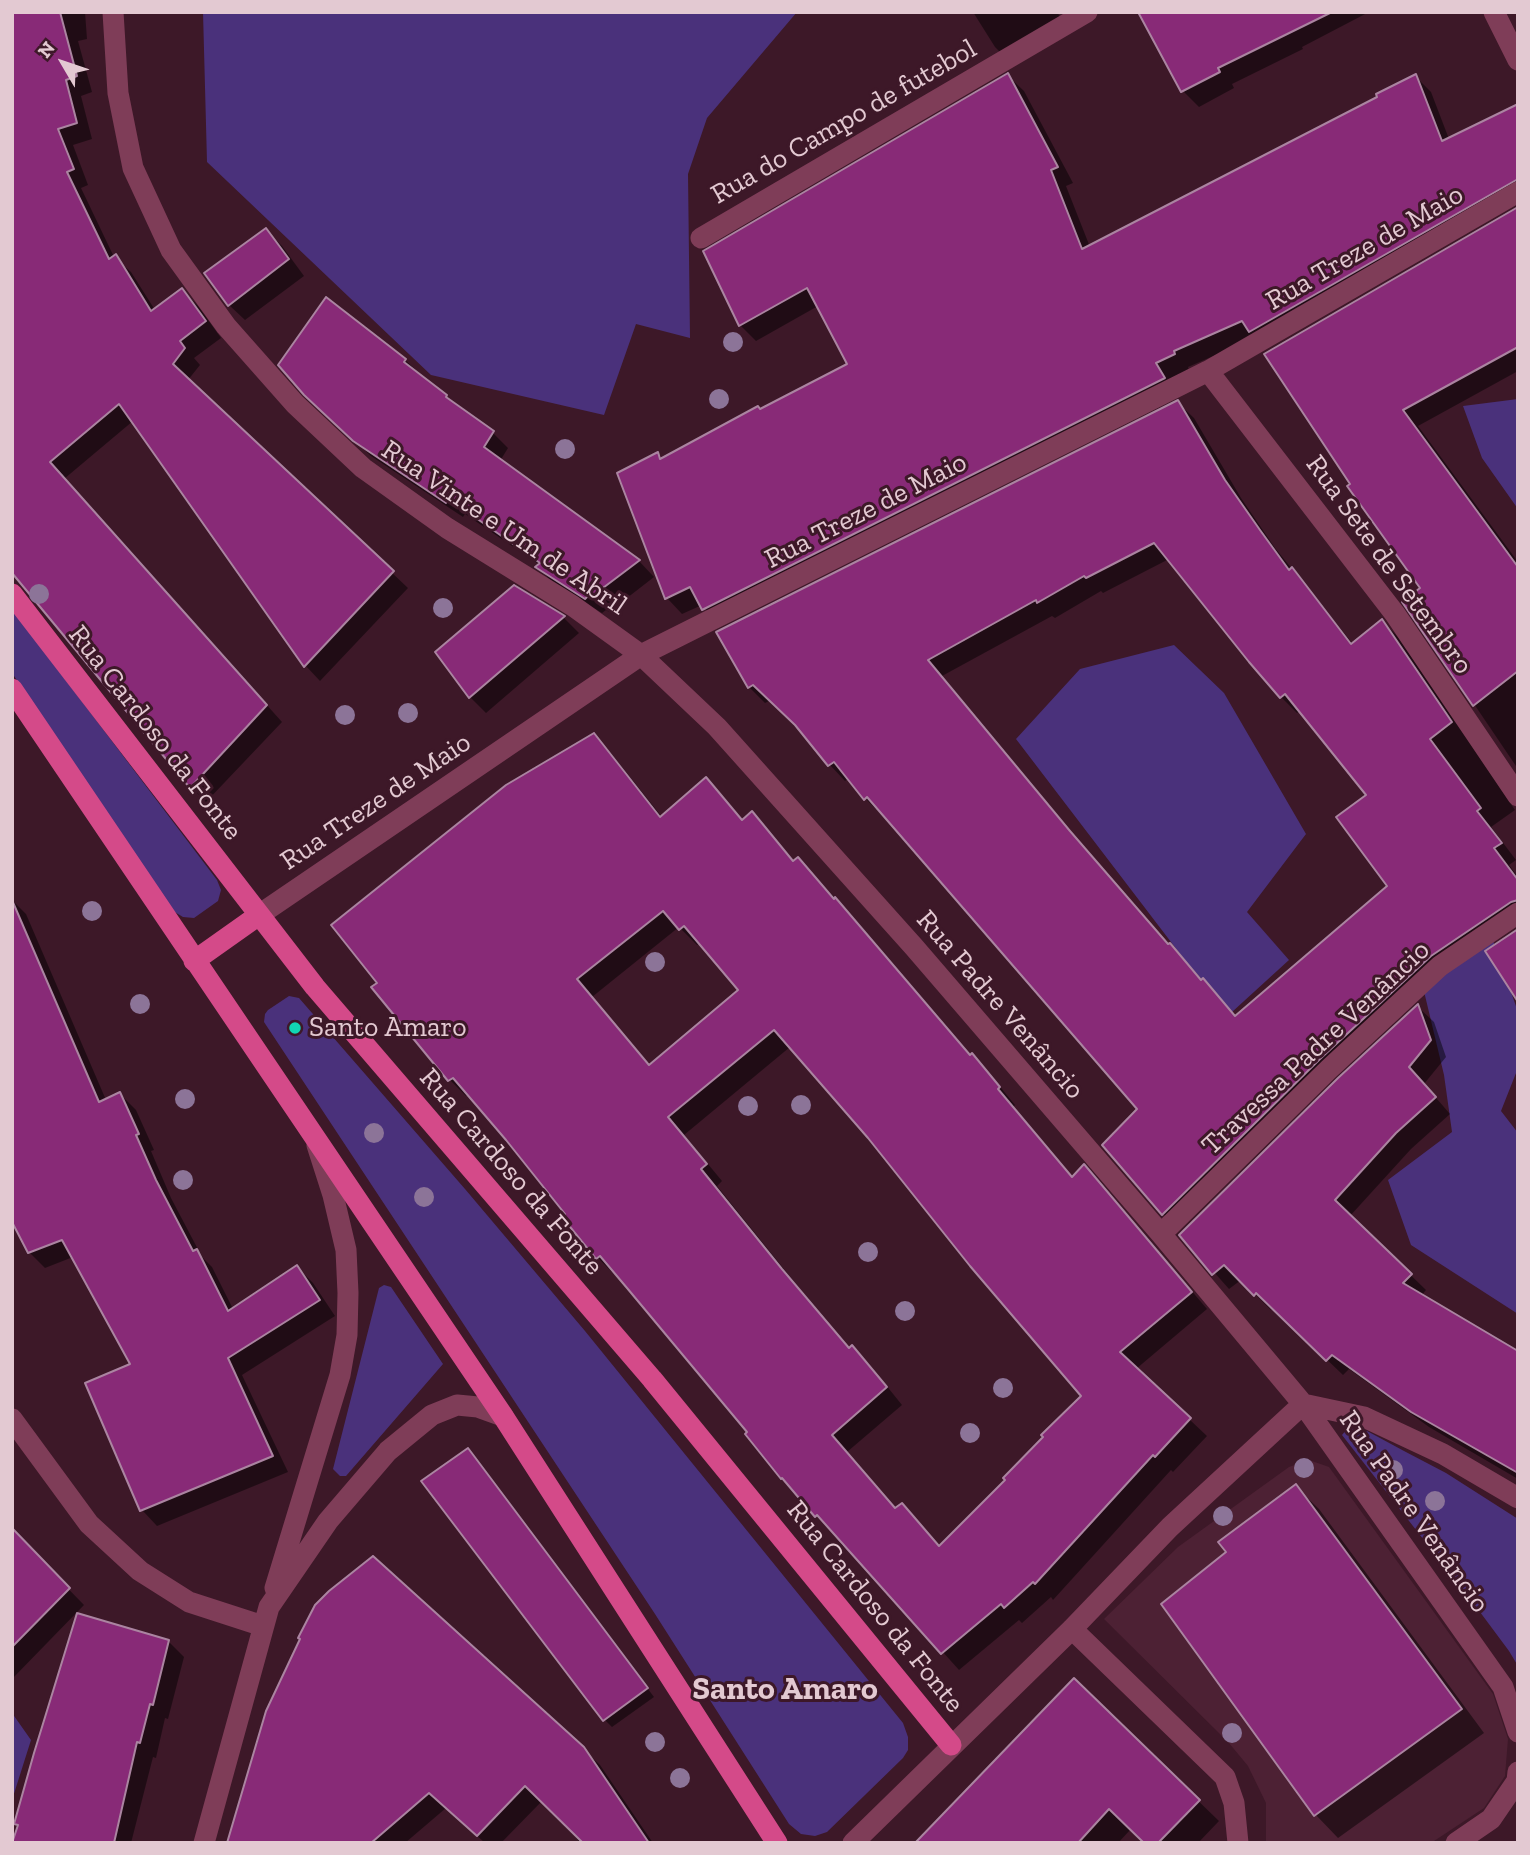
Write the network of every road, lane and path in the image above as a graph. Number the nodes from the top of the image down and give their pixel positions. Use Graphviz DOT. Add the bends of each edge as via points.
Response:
graph roads {
  1 [pos="113,12"];
  2 [pos="1087,12"];
  3 [pos="1494,12"];
  4 [pos="1518,60"];
  5 [pos="1518,192"];
  6 [pos="701,237"];
  7 [pos="1208,371"];
  8 [pos="12,594"];
  9 [pos="642,655"];
  10 [pos="12,689"];
  11 [pos="1518,796"];
  12 [pos="1518,913"];
  13 [pos="259,915"];
  14 [pos="194,961"];
  15 [pos="314,1135"];
  16 [pos="1161,1234"];
  17 [pos="1303,1404"];
  18 [pos="503,1416"];
  19 [pos="12,1419"];
  20 [pos="1518,1498"];
  21 [pos="266,1616"];
  22 [pos="1072,1629"];
  23 [pos="1518,1732"];
  24 [pos="951,1745"];
  25 [pos="1518,1772"];
  26 [pos="204,1843"];
  27 [pos="777,1843"];
  28 [pos="853,1843"];
  29 [pos="1238,1843"];
  30 [pos="1456,1843"];
  1 -- 9 [label="street, Rua Vinte e Um de Abril" via="118,93 134,169 171,250 226,326 295,404 363,468"];
  2 -- 6 [label="street, Rua do Campo de futebol"];
  3 -- 4 [label="street"];
  5 -- 7 [label="street, Rua Treze de Maio"];
  7 -- 9 [label="street, Rua Treze de Maio"];
  7 -- 11 [label="street, Rua Sete de Setembro" via="1395,614"];
  8 -- 13 [label="main road, Rua Cardoso da Fonte"];
  9 -- 13 [label="street, Rua Treze de Maio"];
  9 -- 16 [label="street, Rua Padre Venâncio" via="718,727"];
  10 -- 14 [label="main road"];
  12 -- 16 [label="street, Travessa Padre Venâncio" via="1440,966"];
  13 -- 14 [label="main road"];
  13 -- 24 [label="main road, Rua Cardoso da Fonte" via="315,987 661,1389"];
  14 -- 15 [label="main road"];
  15 -- 18 [label="main road"];
  15 -- 21 [label="street" via="346,1250 347,1335 340,1375"];
  16 -- 17 [label="street, Rua Padre Venâncio"];
  17 -- 20 [label="street, Rua Padre Venâncio" via="1364,1417 1443,1454"];
  17 -- 22 [label="street, Rua Padre Venâncio" via="1170,1527"];
  17 -- 23 [label="street, Rua Padre Venâncio" via="1503,1687"];
  18 -- 21 [label="street" via="457,1405 408,1432 328,1521"];
  18 -- 27 [label="main road"];
  19 -- 21 [label="street" via="89,1524 140,1571 188,1602"];
  21 -- 26 [label="street"];
  22 -- 24 [label="street, Rua Cardoso da Fonte"];
  22 -- 29 [label="street" via="1225,1777 1234,1803"];
  24 -- 28 [label="street, Rua Cardoso da Fonte"];
  25 -- 30 [label="street" via="1517,1781 1491,1819"];
}
